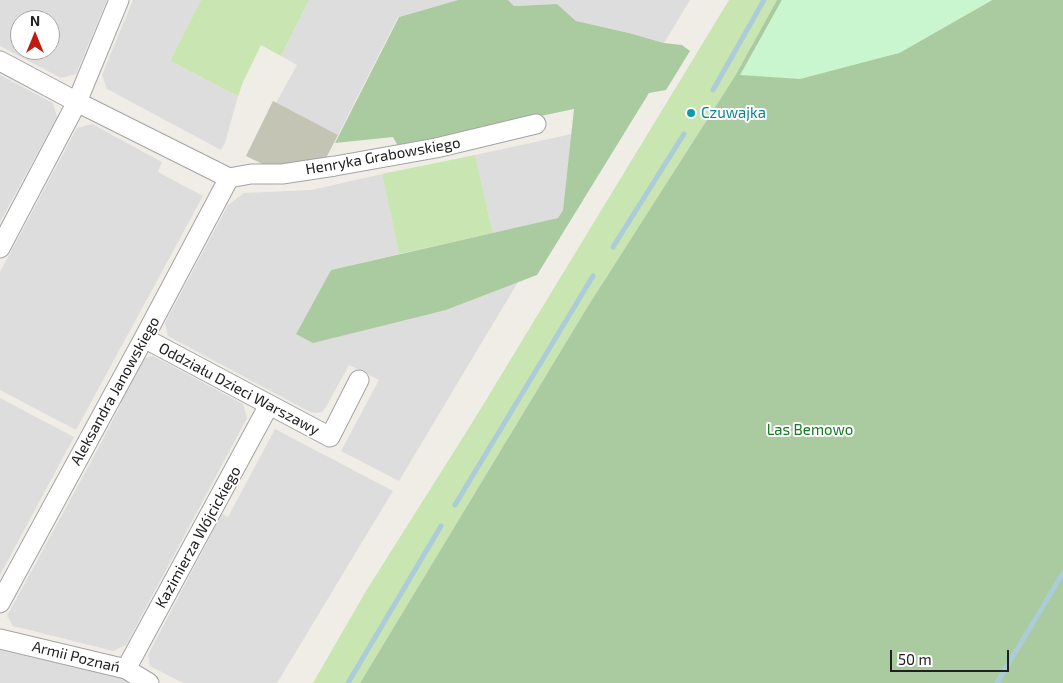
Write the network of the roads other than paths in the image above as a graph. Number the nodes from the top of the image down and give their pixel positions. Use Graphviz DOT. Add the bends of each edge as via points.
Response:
graph roads {
  1 [pos="119,0"];
  2 [pos="0,61"];
  3 [pos="77,102"];
  4 [pos="536,124"];
  5 [pos="229,178"];
  6 [pos="0,248"];
  7 [pos="144,338"];
  8 [pos="359,380"];
  9 [pos="270,405"];
  10 [pos="0,603"];
  11 [pos="0,639"];
  12 [pos="126,669"];
  13 [pos="149,683"];
  1 -- 3 [label="street"];
  2 -- 3 [label="street"];
  3 -- 5 [label="street"];
  3 -- 6 [label="street"];
  4 -- 5 [label="street, Henryka Grabowskiego" via="436,148 335,166"];
  5 -- 7 [label="street, Aleksandra Janowskiego"];
  7 -- 9 [label="street, Oddziału Dzieci Warszawy"];
  7 -- 10 [label="street, Aleksandra Janowskiego"];
  8 -- 9 [label="street, Oddziału Dzieci Warszawy" via="330,438"];
  9 -- 12 [label="street, Kazimierza Wójcickiego"];
  11 -- 12 [label="street, Armii Poznań"];
  12 -- 13 [label="street, Armii Poznań"];
}
